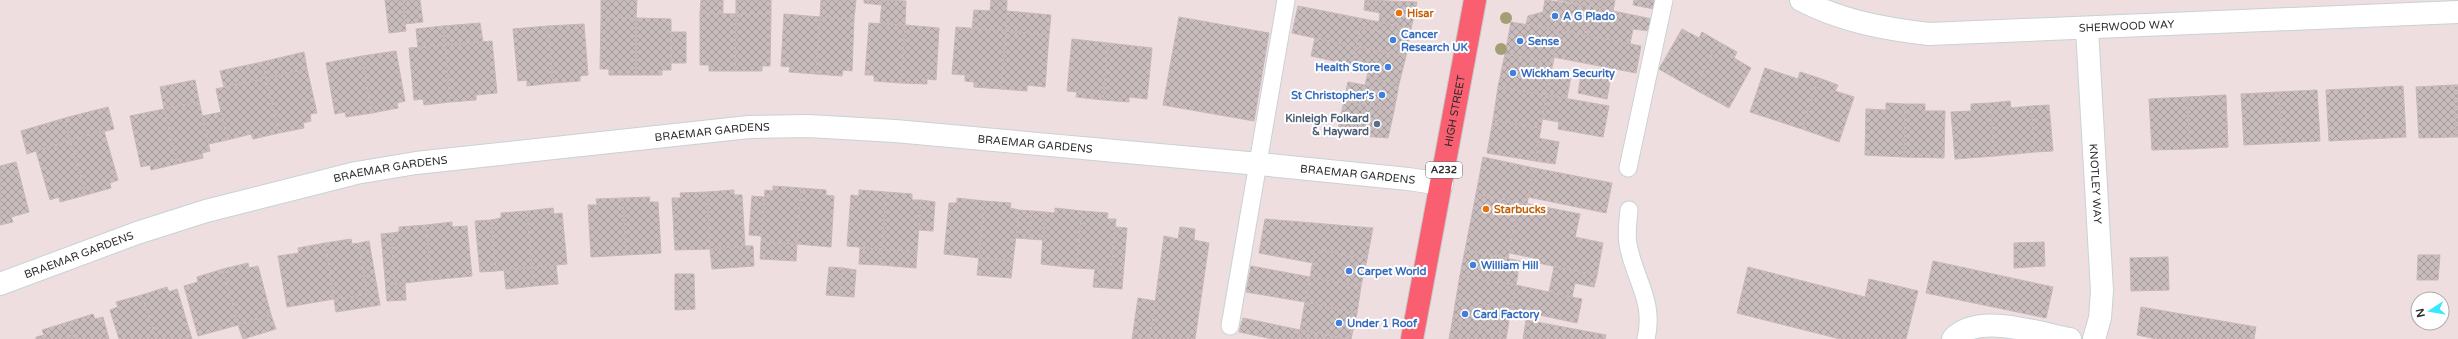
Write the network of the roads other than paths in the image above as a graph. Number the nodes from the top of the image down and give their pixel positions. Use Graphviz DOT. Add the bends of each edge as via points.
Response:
graph roads {
  1 [pos="1286,0"];
  2 [pos="1475,0"];
  3 [pos="1664,0"];
  4 [pos="1801,0"];
  5 [pos="2458,12"];
  6 [pos="2087,28"];
  7 [pos="1259,164"];
  8 [pos="1628,168"];
  9 [pos="1442,184"];
  10 [pos="1630,210"];
  11 [pos="0,284"];
  12 [pos="1230,326"];
  13 [pos="1412,339"];
  14 [pos="1646,339"];
  15 [pos="1953,339"];
  16 [pos="2070,339"];
  17 [pos="2094,339"];
  1 -- 7 [label="lane"];
  2 -- 9 [label="highway, HIGH STREET / A232"];
  3 -- 8 [label="lane"];
  4 -- 6 [label="street, SHERWOOD WAY" via="1839,16 1868,24 1929,34"];
  5 -- 6 [label="street, SHERWOOD WAY"];
  6 -- 17 [label="street, KNOTLEY WAY" via="2102,291 2100,318"];
  7 -- 9 [label="street, BRAEMAR GARDENS"];
  7 -- 11 [label="street, BRAEMAR GARDENS" via="844,128 760,127 688,133 416,163 327,179 234,203 137,233"];
  7 -- 12 [label="lane"];
  9 -- 13 [label="highway, HIGH STREET / A232"];
  10 -- 14 [label="lane" via="1628,244 1647,299 1649,314"];
  15 -- 16 [label="street" via="1972,327 1989,325"];
}
